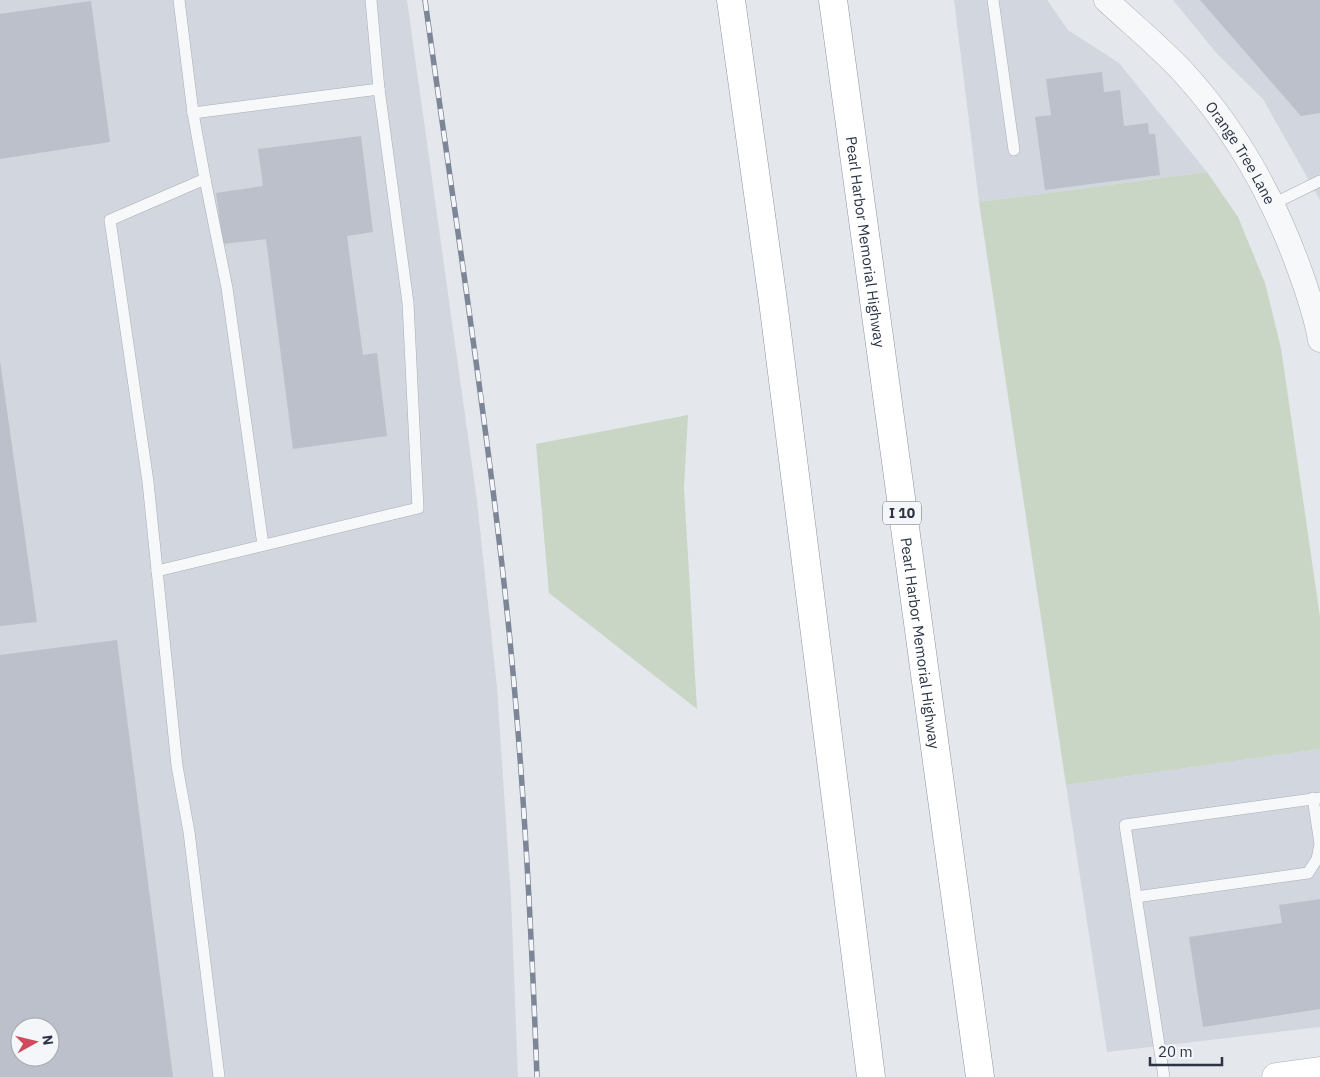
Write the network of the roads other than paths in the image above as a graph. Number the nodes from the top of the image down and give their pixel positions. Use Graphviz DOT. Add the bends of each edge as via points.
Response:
graph roads {
  1 [pos="179,0"];
  2 [pos="371,0"];
  3 [pos="712,0"];
  4 [pos="731,0"];
  5 [pos="993,0"];
  6 [pos="1106,0"];
  7 [pos="835,6"];
  8 [pos="379,89"];
  9 [pos="193,113"];
  10 [pos="1014,150"];
  11 [pos="205,179"];
  12 [pos="1320,180"];
  13 [pos="1273,204"];
  14 [pos="773,302"];
  15 [pos="1320,340"];
  16 [pos="263,545"];
  17 [pos="157,571"];
  18 [pos="1317,798"];
  19 [pos="1136,897"];
  20 [pos="1320,1071"];
  21 [pos="219,1077"];
  22 [pos="872,1077"];
  23 [pos="980,1077"];
  24 [pos="1164,1077"];
  25 [pos="1276,1077"];
  1 -- 9 [label="lane"];
  2 -- 8 [label="lane"];
  3 -- 14 [label="main road"];
  4 -- 14 [label="main road"];
  5 -- 10 [label="lane"];
  6 -- 13 [label="street, Orange Tree Lane" via="1183,73 1249,159"];
  7 -- 23 [label="main road, Pearl Harbor Memorial Highway / I 10"];
  8 -- 9 [label="lane"];
  8 -- 16 [label="lane" via="408,303 418,508"];
  9 -- 11 [label="lane"];
  11 -- 16 [label="lane" via="227,288"];
  11 -- 17 [label="lane" via="110,220 148,482"];
  12 -- 13 [label="lane"];
  13 -- 15 [label="street, Orange Tree Lane" via="1308,293"];
  14 -- 22 [label="main road"];
  16 -- 17 [label="lane"];
  17 -- 21 [label="lane" via="177,766 189,832"];
  18 -- 19 [label="lane" via="1320,844 1318,859 1308,872"];
  18 -- 19 [label="lane" via="1125,825"];
  19 -- 24 [label="lane"];
  20 -- 25 [label="main road"];
}
